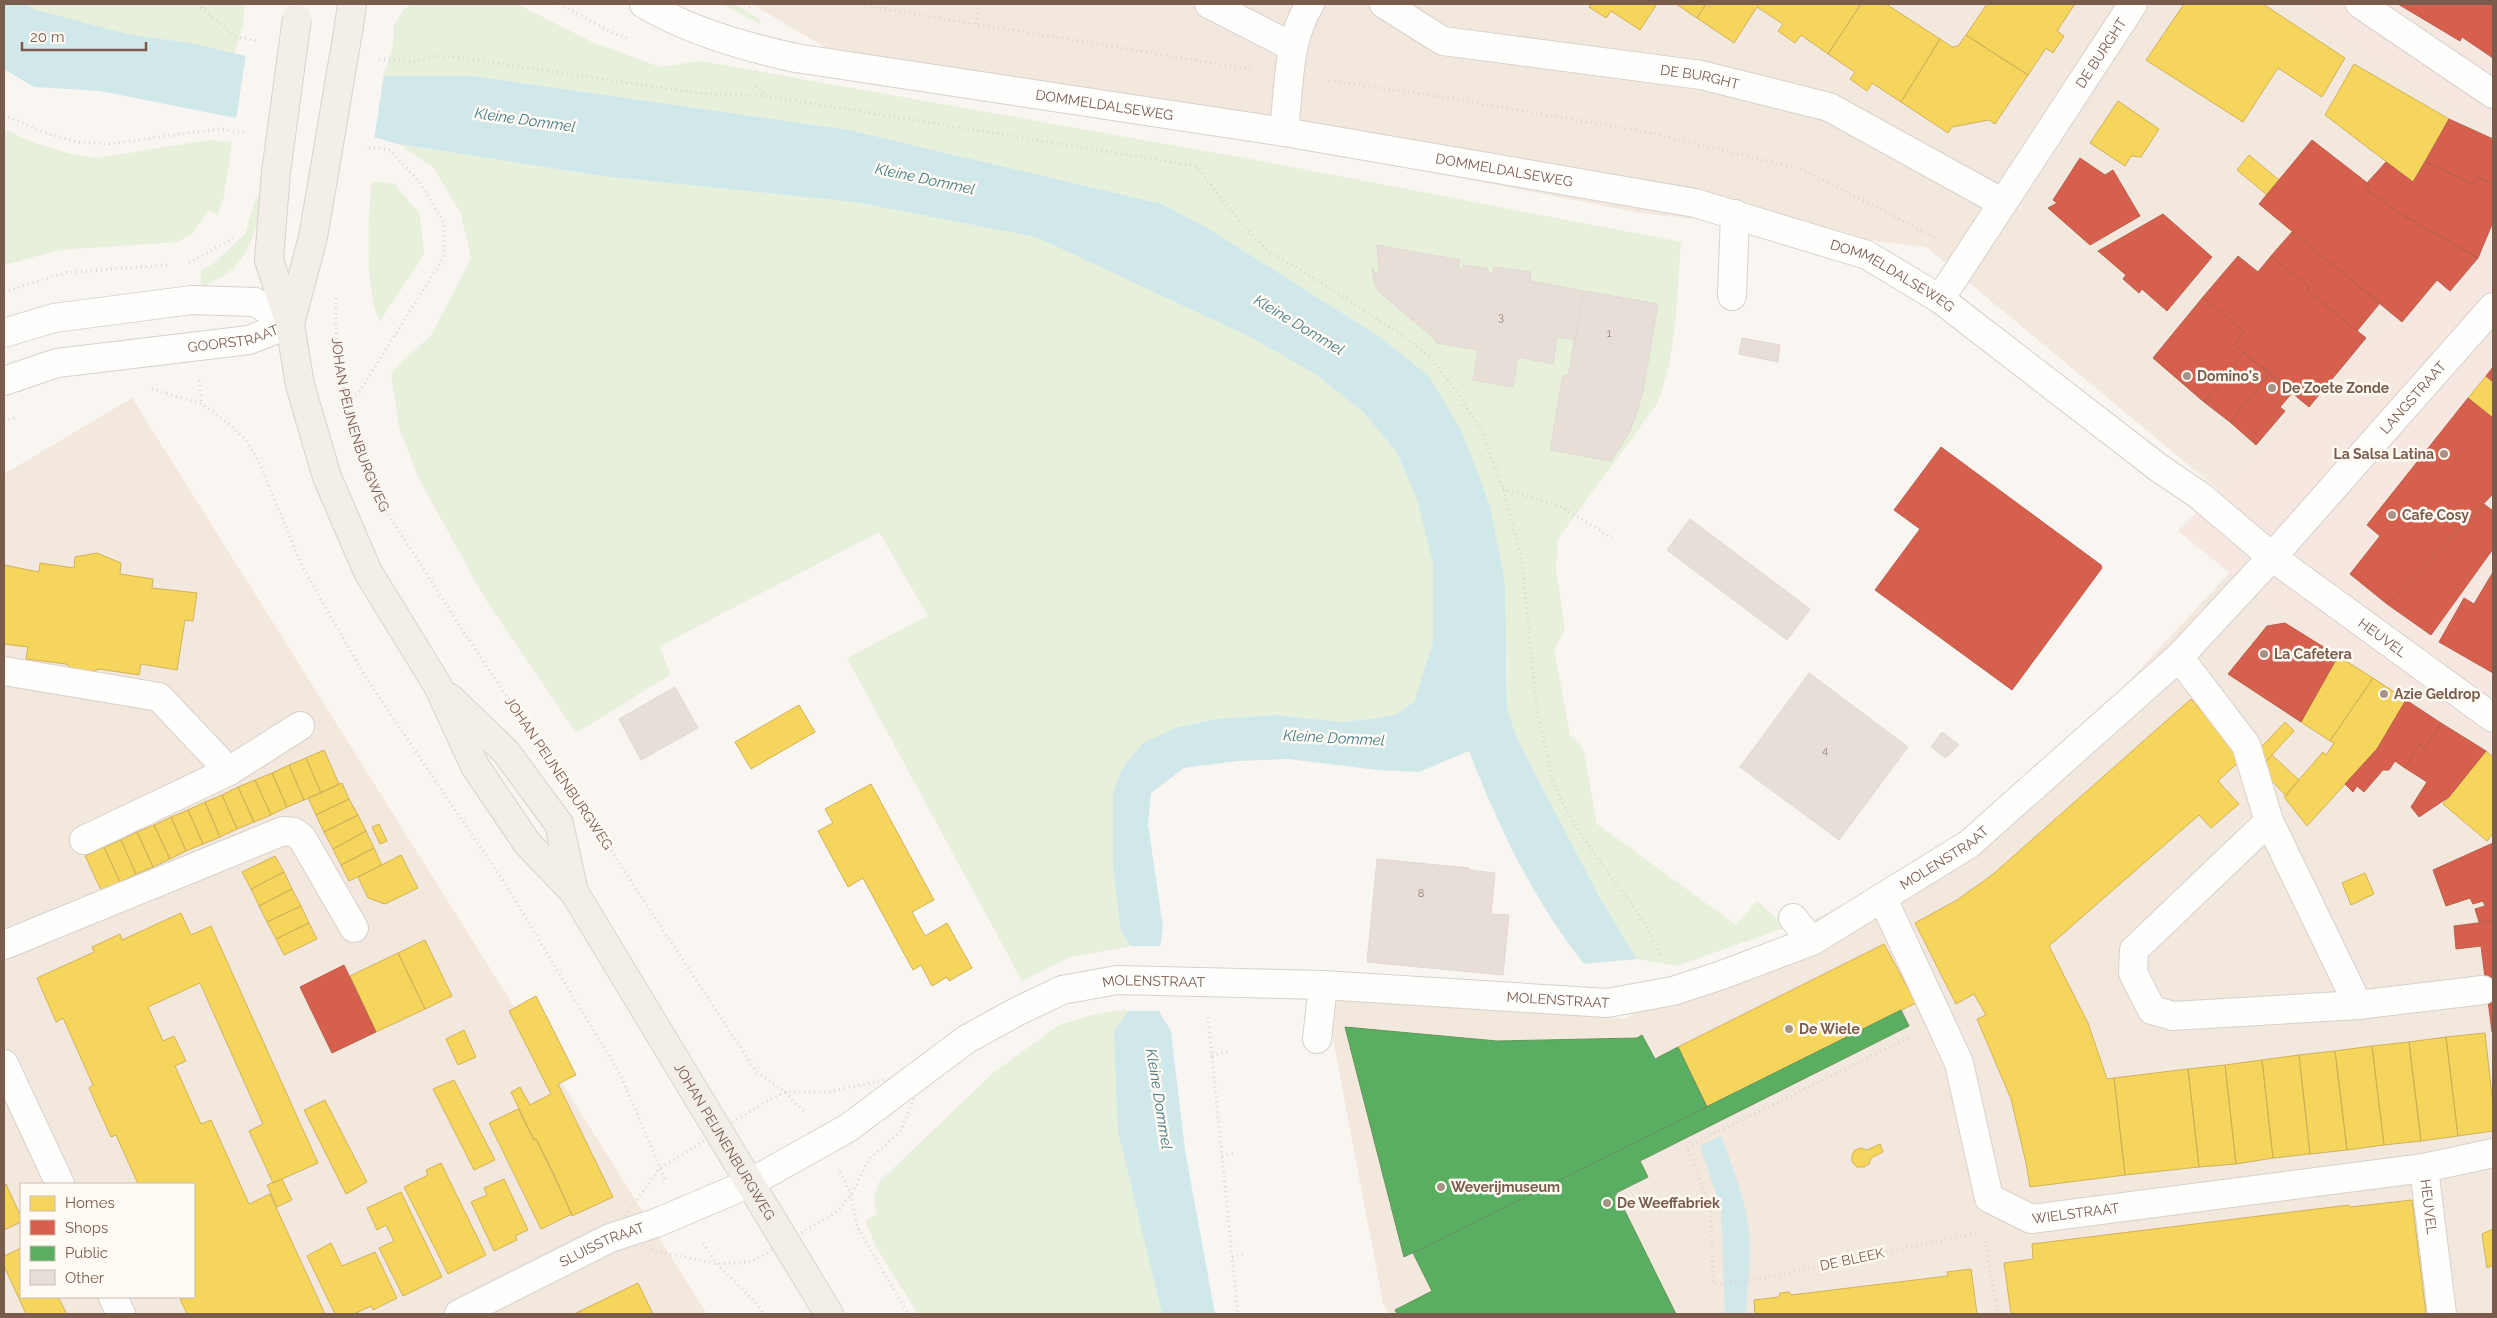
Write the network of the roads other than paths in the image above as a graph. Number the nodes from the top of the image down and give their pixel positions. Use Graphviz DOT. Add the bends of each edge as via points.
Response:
graph roads {
  1 [pos="644,4"];
  2 [pos="1209,4"];
  3 [pos="1310,4"];
  4 [pos="1384,4"];
  5 [pos="2133,4"];
  6 [pos="2360,4"];
  7 [pos="299,11"];
  8 [pos="350,15"];
  9 [pos="1293,47"];
  10 [pos="2493,94"];
  11 [pos="1284,132"];
  12 [pos="2001,202"];
  13 [pos="1735,214"];
  14 [pos="1732,296"];
  15 [pos="1940,299"];
  16 [pos="2493,307"];
  17 [pos="290,324"];
  18 [pos="4,333"];
  19 [pos="4,381"];
  20 [pos="2272,557"];
  21 [pos="2179,657"];
  22 [pos="4,671"];
  23 [pos="438,686"];
  24 [pos="2493,718"];
  25 [pos="300,726"];
  26 [pos="229,771"];
  27 [pos="2269,821"];
  28 [pos="84,840"];
  29 [pos="574,892"];
  30 [pos="1883,899"];
  31 [pos="1792,918"];
  32 [pos="354,928"];
  33 [pos="1812,941"];
  34 [pos="4,945"];
  35 [pos="1323,985"];
  36 [pos="2483,990"];
  37 [pos="2358,1004"];
  38 [pos="1317,1039"];
  39 [pos="4,1064"];
  40 [pos="2493,1153"];
  41 [pos="2424,1168"];
  42 [pos="60,1183"];
  43 [pos="748,1184"];
  44 [pos="113,1298"];
  45 [pos="121,1314"];
  46 [pos="459,1314"];
  47 [pos="829,1314"];
  48 [pos="2442,1314"];
  1 -- 11 [label="street, DOMMELDALSEWEG" via="749,48 786,56"];
  2 -- 9 [label="street"];
  3 -- 9 [label="street"];
  4 -- 12 [label="street, DE BURGHT" via="1443,41 1701,75 1829,107"];
  5 -- 12 [label="street, DE BURGHT"];
  6 -- 10 [label="street"];
  7 -- 17 [label="main road, JOHAN PEIJNENBURGWEG, bridge" via="276,172 269,260"];
  8 -- 17 [label="main road, JOHAN PEIJNENBURGWEG, bridge" via="313,237"];
  9 -- 11 [label="street"];
  11 -- 13 [label="street, DOMMELDALSEWEG" via="1695,203"];
  12 -- 15 [label="street, DE BURGHT"];
  13 -- 14 [label="street"];
  13 -- 15 [label="street, DOMMELDALSEWEG" via="1867,255"];
  15 -- 20 [label="street, DOMMELDALSEWEG" via="2159,468 2199,495"];
  16 -- 20 [label="street, LANGSTRAAT"];
  17 -- 18 [label="street, GOORSTRAAT" via="255,302 192,300 54,318"];
  17 -- 19 [label="street, GOORSTRAAT" via="249,340 57,363"];
  17 -- 23 [label="main road, JOHAN PEIJNENBURGWEG" via="300,385 327,477 368,572"];
  20 -- 21 [label="street, MOLENSTRAAT"];
  20 -- 24 [label="street, HEUVEL"];
  21 -- 27 [label="street" via="2246,745"];
  21 -- 30 [label="street, MOLENSTRAAT" via="1969,844"];
  22 -- 26 [label="street" via="159,697"];
  23 -- 29 [label="main road, JOHAN PEIJNENBURGWEG" via="475,766 527,843"];
  23 -- 29 [label="main road, JOHAN PEIJNENBURGWEG" via="506,752 559,824"];
  25 -- 26 [label="street"];
  26 -- 28 [label="street"];
  27 -- 37 [label="street"];
  27 -- 37 [label="street" via="2134,950 2134,973 2152,1010 2173,1016"];
  29 -- 43 [label="main road, JOHAN PEIJNENBURGWEG"];
  30 -- 33 [label="street, MOLENSTRAAT"];
  30 -- 41 [label="street, WIELSTRAAT" via="1959,1062 1990,1198 2031,1219"];
  31 -- 33 [label="street"];
  32 -- 34 [label="street" via="302,838 294,832 283,831"];
  33 -- 35 [label="street, MOLENSTRAAT" via="1673,990 1607,1003"];
  35 -- 38 [label="street"];
  35 -- 43 [label="street, MOLENSTRAAT" via="1117,980 1062,990 967,1039 848,1128"];
  36 -- 37 [label="street"];
  39 -- 42 [label="street"];
  40 -- 41 [label="street, HEUVEL"];
  41 -- 48 [label="street, HEUVEL"];
  43 -- 46 [label="street, SLUISSTRAAT" via="610,1238"];
  43 -- 47 [label="main road, JOHAN PEIJNENBURGWEG"];
  44 -- 45 [label="street"];
}
